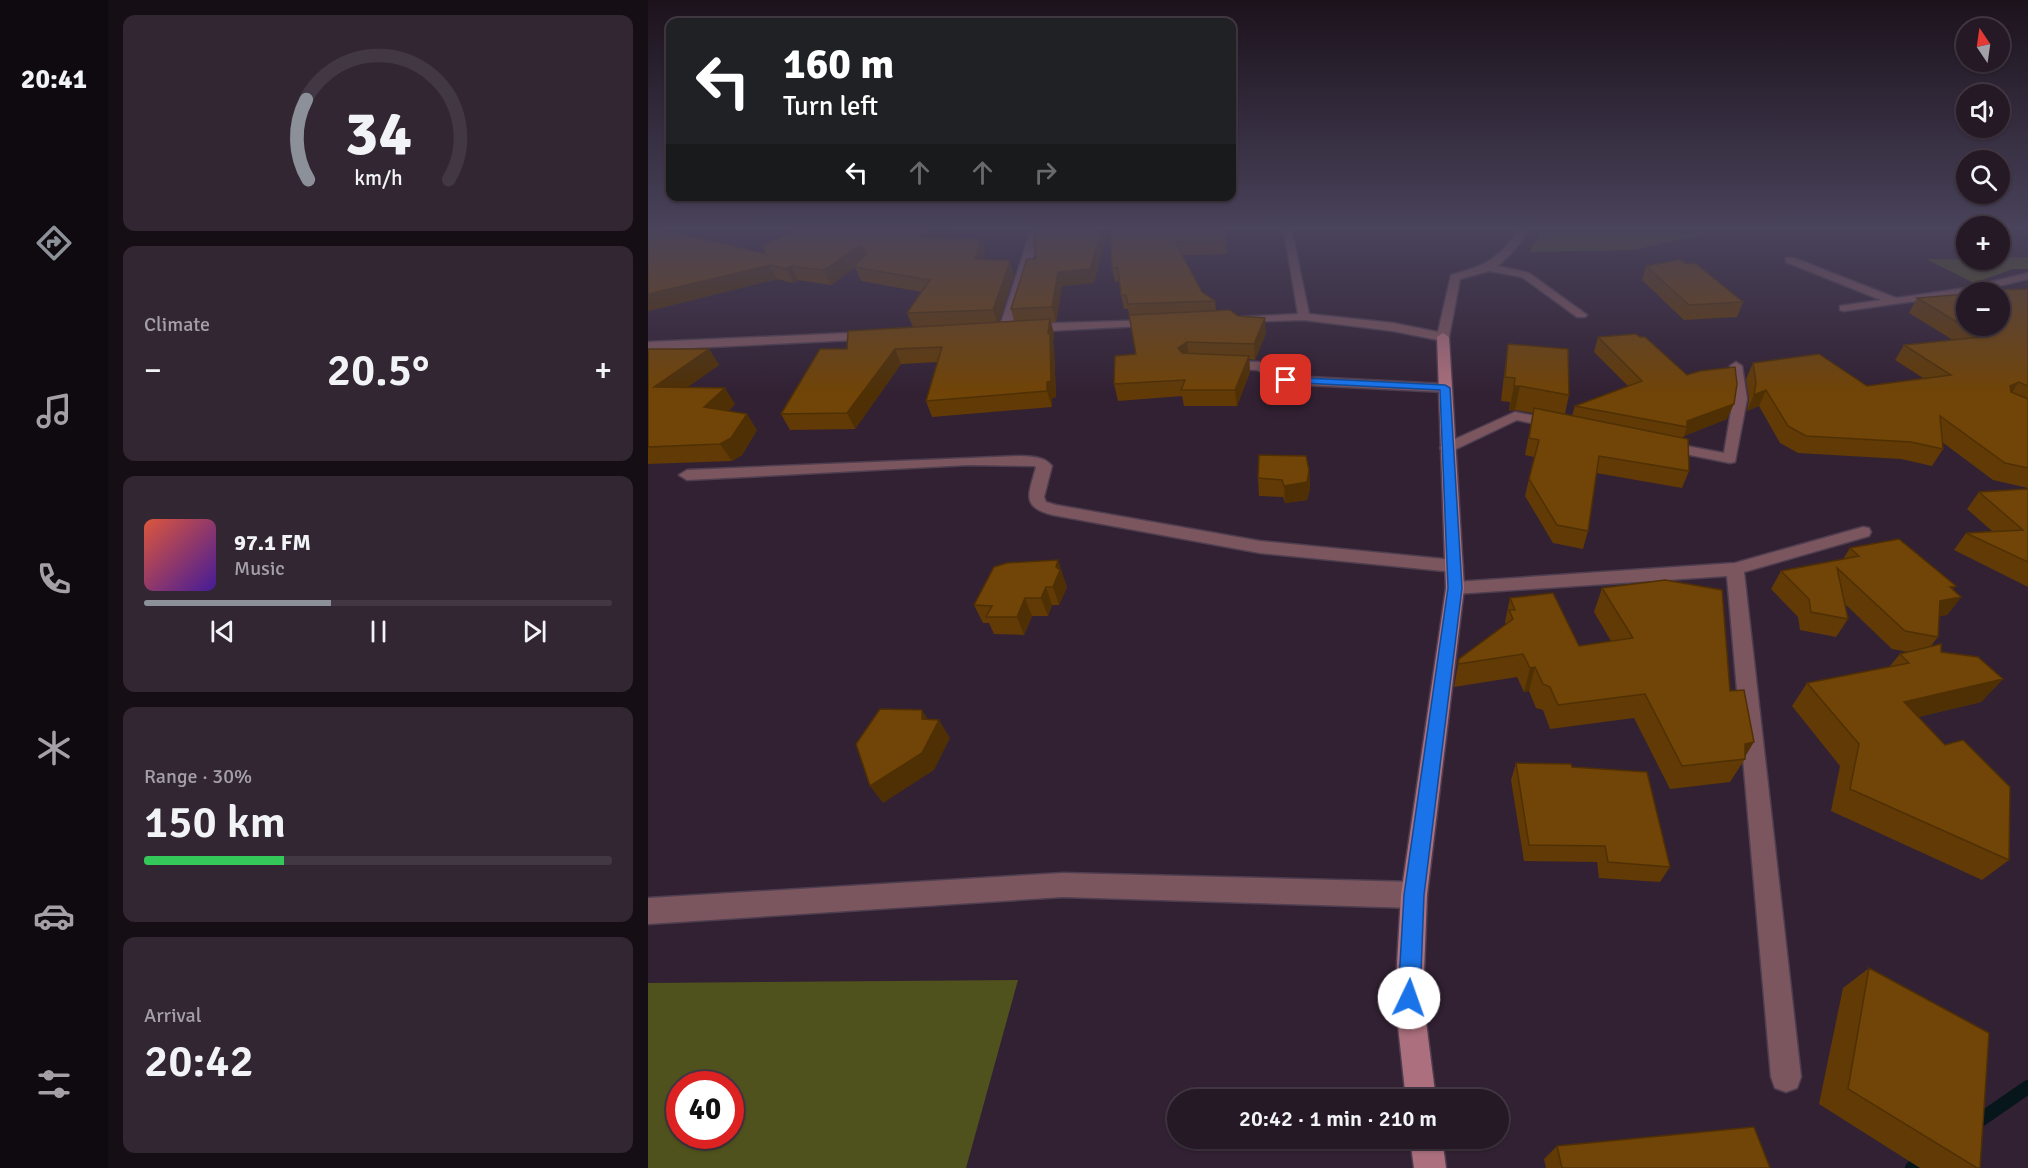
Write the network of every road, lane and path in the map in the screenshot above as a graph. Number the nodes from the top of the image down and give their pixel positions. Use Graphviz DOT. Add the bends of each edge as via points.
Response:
graph roads {
  1 [pos="1016,285"];
  2 [pos="1298,285"];
  3 [pos="1453,285"];
  4 [pos="1538,285"];
  5 [pos="1852,285"];
  6 [pos="1993,285"];
  7 [pos="1892,300"];
  8 [pos="1844,309"];
  9 [pos="1581,315"];
  10 [pos="1304,317"];
  11 [pos="1232,320"];
  12 [pos="1172,322"];
  13 [pos="880,335"];
  14 [pos="1443,337"];
  15 [pos="648,346"];
  16 [pos="1212,364"];
  17 [pos="1736,366"];
  18 [pos="1445,388"];
  19 [pos="1572,427"];
  20 [pos="1651,443"];
  21 [pos="1447,448"];
  22 [pos="687,475"];
  23 [pos="1863,532"];
  24 [pos="1454,566"];
  25 [pos="1736,569"];
  26 [pos="1455,588"];
  27 [pos="1414,895"];
  28 [pos="648,911"];
  29 [pos="1786,1077"];
  30 [pos="1420,1089"];
  31 [pos="1427,1149"];
  32 [pos="1430,1168"];
  1 -- 12 [label="street" via="1000,329"];
  2 -- 10 [label="street"];
  3 -- 14 [label="street"];
  4 -- 9 [label="street"];
  5 -- 7 [label="street"];
  6 -- 7 [label="street"];
  7 -- 8 [label="street"];
  10 -- 11 [label="street"];
  10 -- 14 [label="street"];
  13 -- 15 [label="street"];
  14 -- 18 [label="street"];
  16 -- 18 [label="street" via="1258,366 1286,380"];
  17 -- 20 [label="street" via="1740,399 1730,459"];
  18 -- 21 [label="street"];
  19 -- 21 [label="street" via="1515,416"];
  21 -- 24 [label="street"];
  22 -- 24 [label="street" via="968,461 1038,462 1044,466 1036,497 1039,505 1053,510 1260,548"];
  23 -- 25 [label="street"];
  24 -- 26 [label="street"];
  25 -- 26 [label="street"];
  25 -- 29 [label="street"];
  26 -- 27 [label="street"];
  27 -- 28 [label="street" via="1063,885"];
  27 -- 30 [label="street" via="1409,998"];
  31 -- 32 [label="street"];
}
